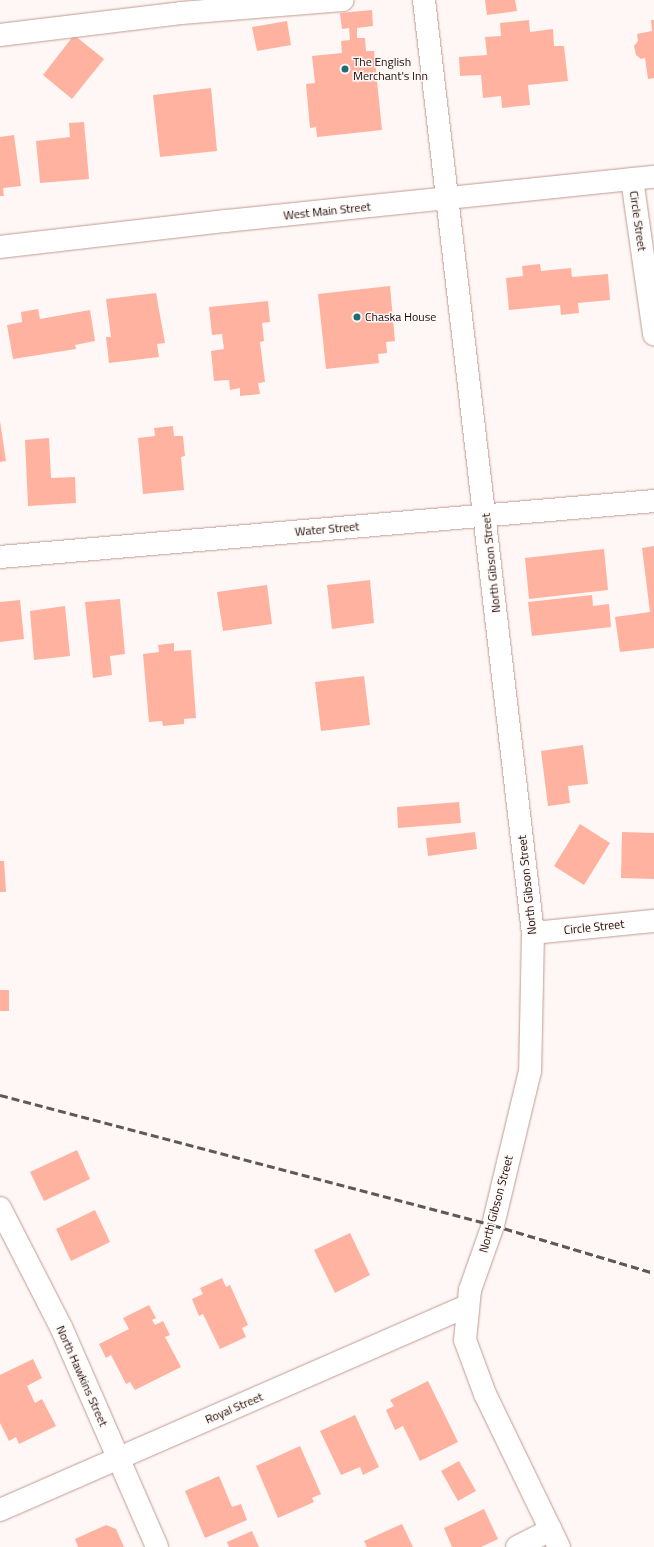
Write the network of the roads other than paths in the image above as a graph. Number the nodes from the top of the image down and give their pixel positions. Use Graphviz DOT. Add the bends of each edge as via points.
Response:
graph roads {
  1 [pos="342,0"];
  2 [pos="424,0"];
  3 [pos="0,36"];
  4 [pos="654,177"];
  5 [pos="632,178"];
  6 [pos="448,197"];
  7 [pos="0,247"];
  8 [pos="654,334"];
  9 [pos="654,501"];
  10 [pos="486,515"];
  11 [pos="0,557"];
  12 [pos="654,921"];
  13 [pos="533,933"];
  14 [pos="0,1208"];
  15 [pos="467,1306"];
  16 [pos="118,1458"];
  17 [pos="0,1510"];
  18 [pos="555,1539"];
  19 [pos="156,1547"];
  20 [pos="516,1547"];
  1 -- 3 [label="street" via="181,13"];
  2 -- 6 [label="street, North Gibson Street"];
  4 -- 5 [label="street, West Main Street"];
  5 -- 6 [label="street, West Main Street"];
  5 -- 8 [label="street, Circle Street"];
  6 -- 7 [label="street, West Main Street"];
  6 -- 10 [label="street, North Gibson Street"];
  9 -- 10 [label="street, Water Street"];
  10 -- 11 [label="street, Water Street"];
  10 -- 13 [label="street, North Gibson Street"];
  12 -- 13 [label="street, Circle Street"];
  13 -- 15 [label="street, North Gibson Street" via="530,1071 493,1225 470,1290"];
  14 -- 16 [label="street, North Hawkins Street" via="61,1327"];
  15 -- 16 [label="street, Royal Street"];
  15 -- 18 [label="street, North Gibson Street" via="466,1340 485,1394"];
  16 -- 17 [label="street, Royal Street"];
  16 -- 19 [label="street, North Hawkins Street"];
  18 -- 20 [label="street"];
}
